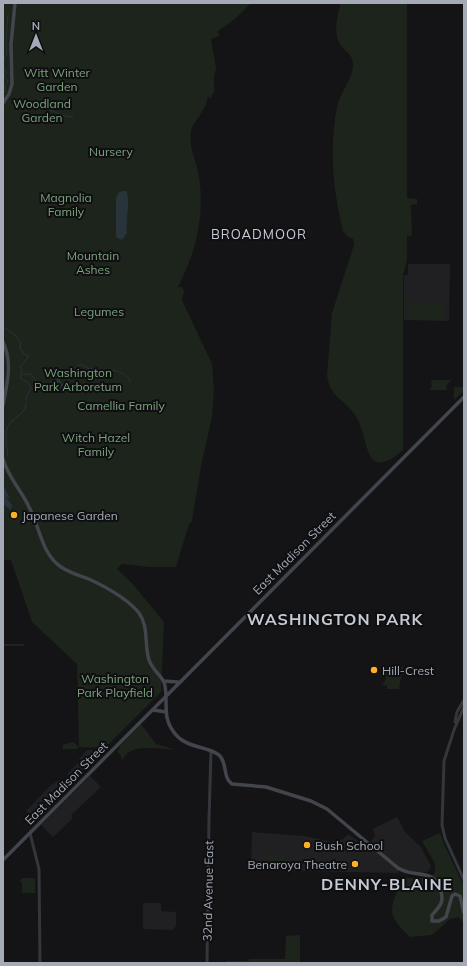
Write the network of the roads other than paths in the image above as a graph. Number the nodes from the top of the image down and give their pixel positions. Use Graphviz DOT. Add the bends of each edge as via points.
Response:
graph roads {
  1 [pos="15,3"];
  2 [pos="3,103"];
  3 [pos="3,342"];
  4 [pos="464,397"];
  5 [pos="3,405"];
  6 [pos="3,459"];
  7 [pos="164,682"];
  8 [pos="179,682"];
  9 [pos="165,698"];
  10 [pos="464,700"];
  11 [pos="464,707"];
  12 [pos="153,710"];
  13 [pos="166,712"];
  14 [pos="454,730"];
  15 [pos="211,751"];
  16 [pos="30,833"];
  17 [pos="3,860"];
  18 [pos="464,880"];
  19 [pos="464,913"];
  20 [pos="40,963"];
  21 [pos="207,963"];
  1 -- 2 [label="main road" via="11,44 11,88"];
  3 -- 5 [label="main road" via="9,369"];
  4 -- 8 [label="main road, East Madison Street"];
  6 -- 7 [label="main road" via="10,476 29,506 46,549 54,561 65,570 110,590 140,614 146,629 150,661"];
  7 -- 8 [label="main road"];
  7 -- 9 [label="main road"];
  8 -- 9 [label="main road, East Madison Street"];
  9 -- 12 [label="main road, East Madison Street"];
  9 -- 13 [label="main road"];
  10 -- 14 [label="street" via="457,712"];
  11 -- 14 [label="street"];
  12 -- 13 [label="main road"];
  12 -- 16 [label="main road, East Madison Street"];
  13 -- 15 [label="main road" via="171,726 181,739"];
  14 -- 18 [label="street" via="443,763 442,825 445,838"];
  15 -- 19 [label="main road" via="222,759 226,778 232,784 261,786 318,804 398,868 407,873 431,876 438,882 443,900 432,915 432,921 446,917 452,896 455,894 460,896"];
  15 -- 21 [label="street, 32nd Avenue East"];
  16 -- 17 [label="main road, East Madison Street"];
  16 -- 20 [label="street" via="39,869"];
}
